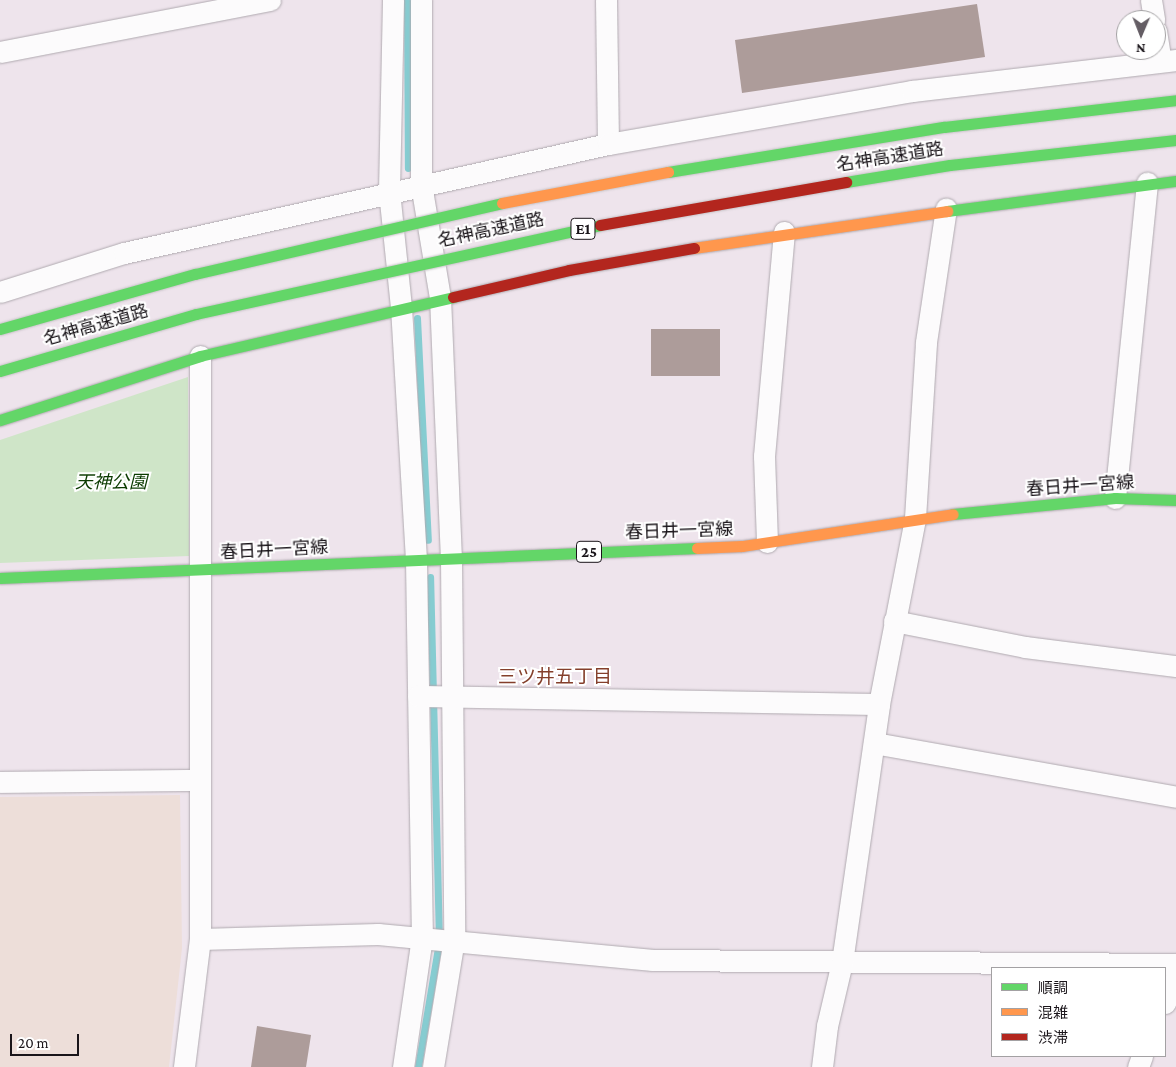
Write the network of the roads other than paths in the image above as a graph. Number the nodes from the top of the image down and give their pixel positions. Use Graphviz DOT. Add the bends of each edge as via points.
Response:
graph roads {
  1 [pos="270,0"];
  2 [pos="393,0"];
  3 [pos="422,0"];
  4 [pos="606,0"];
  5 [pos="0,52"];
  6 [pos="1168,61"];
  7 [pos="1176,100"];
  8 [pos="1176,140"];
  9 [pos="608,144"];
  10 [pos="1176,180"];
  11 [pos="1147,183"];
  12 [pos="421,184"];
  13 [pos="390,191"];
  14 [pos="946,208"];
  15 [pos="784,232"];
  16 [pos="0,292"];
  17 [pos="440,297"];
  18 [pos="401,308"];
  19 [pos="0,329"];
  20 [pos="200,356"];
  21 [pos="0,371"];
  22 [pos="0,420"];
  23 [pos="1115,498"];
  24 [pos="1176,500"];
  25 [pos="915,518"];
  26 [pos="767,542"];
  27 [pos="452,558"];
  28 [pos="416,560"];
  29 [pos="198,571"];
  30 [pos="0,578"];
  31 [pos="894,621"];
  32 [pos="1176,666"];
  33 [pos="450,694"];
  34 [pos="418,696"];
  35 [pos="879,704"];
  36 [pos="874,743"];
  37 [pos="200,780"];
  38 [pos="0,782"];
  39 [pos="1176,797"];
  40 [pos="422,937"];
  41 [pos="200,939"];
  42 [pos="454,939"];
  43 [pos="842,962"];
  44 [pos="1176,964"];
  45 [pos="1176,977"];
  46 [pos="1166,1001"];
  47 [pos="184,1067"];
  48 [pos="403,1067"];
  49 [pos="433,1067"];
  50 [pos="822,1067"];
  1 -- 5 [label="street"];
  2 -- 13 [label="street"];
  3 -- 12 [label="street"];
  4 -- 9 [label="street"];
  6 -- 9 [label="street" via="912,91"];
  7 -- 19 [label="main road, 名神高速道路 / E1, bridge" via="944,127 768,154 502,203 195,274"];
  8 -- 21 [label="main road, 名神高速道路 / E1, bridge" via="950,165 743,198 498,245 196,314"];
  9 -- 12 [label="street"];
  10 -- 11 [label="main road"];
  11 -- 14 [label="main road"];
  11 -- 23 [label="street"];
  12 -- 13 [label="street"];
  12 -- 17 [label="street"];
  13 -- 16 [label="street" via="124,253"];
  13 -- 18 [label="street"];
  14 -- 15 [label="main road"];
  14 -- 25 [label="street" via="926,342"];
  15 -- 17 [label="main road"];
  15 -- 26 [label="street" via="764,456"];
  17 -- 18 [label="main road"];
  17 -- 27 [label="street"];
  18 -- 20 [label="main road"];
  18 -- 28 [label="street"];
  20 -- 22 [label="main road"];
  20 -- 29 [label="street"];
  23 -- 24 [label="main road, 春日井一宮線 / 25"];
  23 -- 25 [label="main road, 春日井一宮線 / 25"];
  25 -- 26 [label="main road, 春日井一宮線 / 25"];
  25 -- 31 [label="street"];
  26 -- 27 [label="main road, 春日井一宮線 / 25"];
  27 -- 28 [label="main road, 春日井一宮線 / 25"];
  27 -- 33 [label="street"];
  28 -- 29 [label="main road, 春日井一宮線 / 25"];
  28 -- 34 [label="street"];
  29 -- 30 [label="main road, 春日井一宮線 / 25"];
  29 -- 37 [label="street"];
  31 -- 32 [label="street" via="1025,647"];
  31 -- 35 [label="street"];
  33 -- 34 [label="street"];
  33 -- 35 [label="street"];
  33 -- 42 [label="street"];
  34 -- 40 [label="street"];
  35 -- 36 [label="street"];
  36 -- 39 [label="street"];
  36 -- 43 [label="street"];
  37 -- 38 [label="street"];
  37 -- 41 [label="street"];
  40 -- 41 [label="street" via="378,934"];
  40 -- 42 [label="street"];
  40 -- 48 [label="street"];
  41 -- 47 [label="street"];
  42 -- 43 [label="street" via="653,960"];
  42 -- 49 [label="street"];
  43 -- 44 [label="street"];
  43 -- 50 [label="street" via="827,1026"];
  45 -- 46 [label="street"];
}
